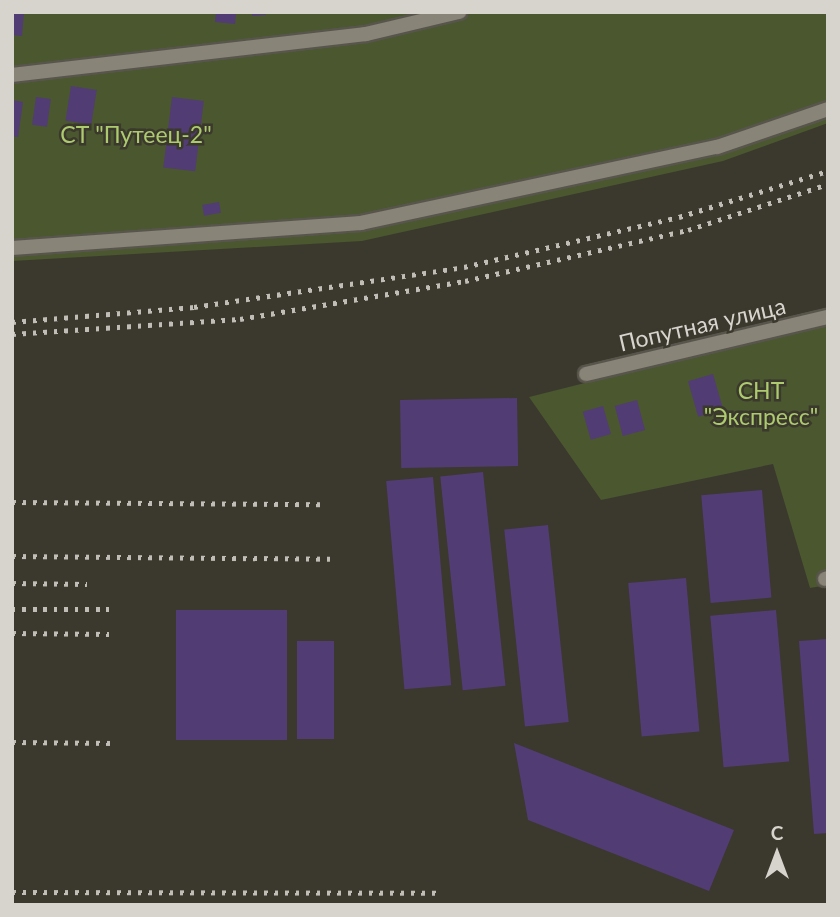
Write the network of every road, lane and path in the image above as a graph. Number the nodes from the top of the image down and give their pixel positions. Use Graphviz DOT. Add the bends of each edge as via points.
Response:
graph roads {
  1 [pos="459,12"];
  2 [pos="12,75"];
  3 [pos="828,109"];
  4 [pos="12,248"];
  5 [pos="828,317"];
  6 [pos="586,374"];
  1 -- 2 [label="street" via="366,34"];
  3 -- 4 [label="street" via="717,147 361,223"];
  5 -- 6 [label="street, Попутная улица"];
}
